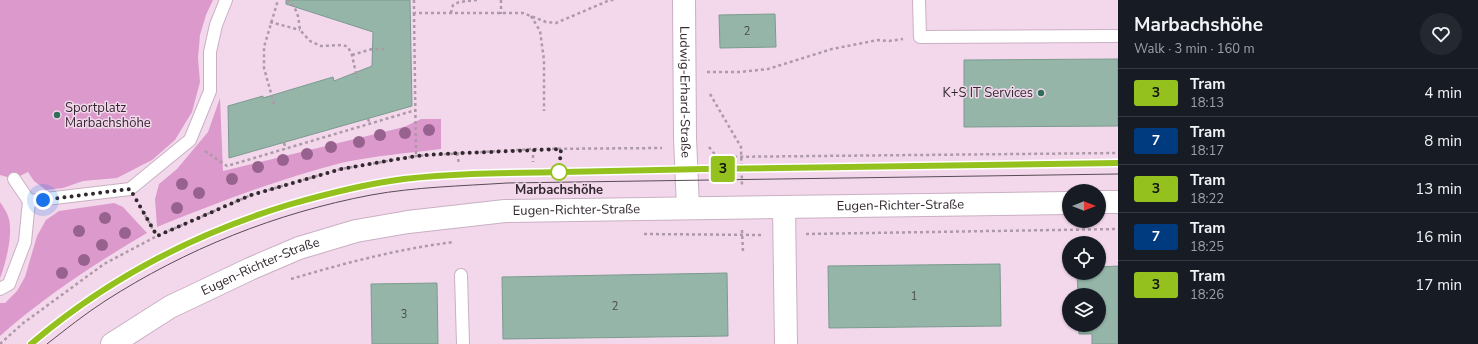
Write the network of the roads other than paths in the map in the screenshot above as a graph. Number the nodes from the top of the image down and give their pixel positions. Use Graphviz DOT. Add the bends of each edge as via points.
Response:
graph roads {
  1 [pos="226,0"];
  2 [pos="684,0"];
  3 [pos="919,0"];
  4 [pos="1118,36"];
  5 [pos="14,179"];
  6 [pos="29,201"];
  7 [pos="1106,202"];
  8 [pos="1118,202"];
  9 [pos="1062,203"];
  10 [pos="688,208"];
  11 [pos="784,208"];
  12 [pos="461,275"];
  13 [pos="0,289"];
  14 [pos="112,344"];
  15 [pos="463,344"];
  16 [pos="786,344"];
  1 -- 6 [label="lane" via="216,25 210,52 210,91 190,140 130,189"];
  2 -- 10 [label="main road, Ludwig-Erhard-Straße"];
  3 -- 4 [label="lane" via="920,37"];
  5 -- 6 [label="lane"];
  6 -- 13 [label="lane" via="25,242 9,284"];
  7 -- 8 [label="main road"];
  9 -- 11 [label="main road, Eugen-Richter-Straße"];
  10 -- 11 [label="main road, Eugen-Richter-Straße"];
  10 -- 14 [label="main road, Eugen-Richter-Straße" via="505,211 441,217 356,231 299,248 250,269 170,307"];
  11 -- 16 [label="main road"];
  12 -- 15 [label="lane"];
}
